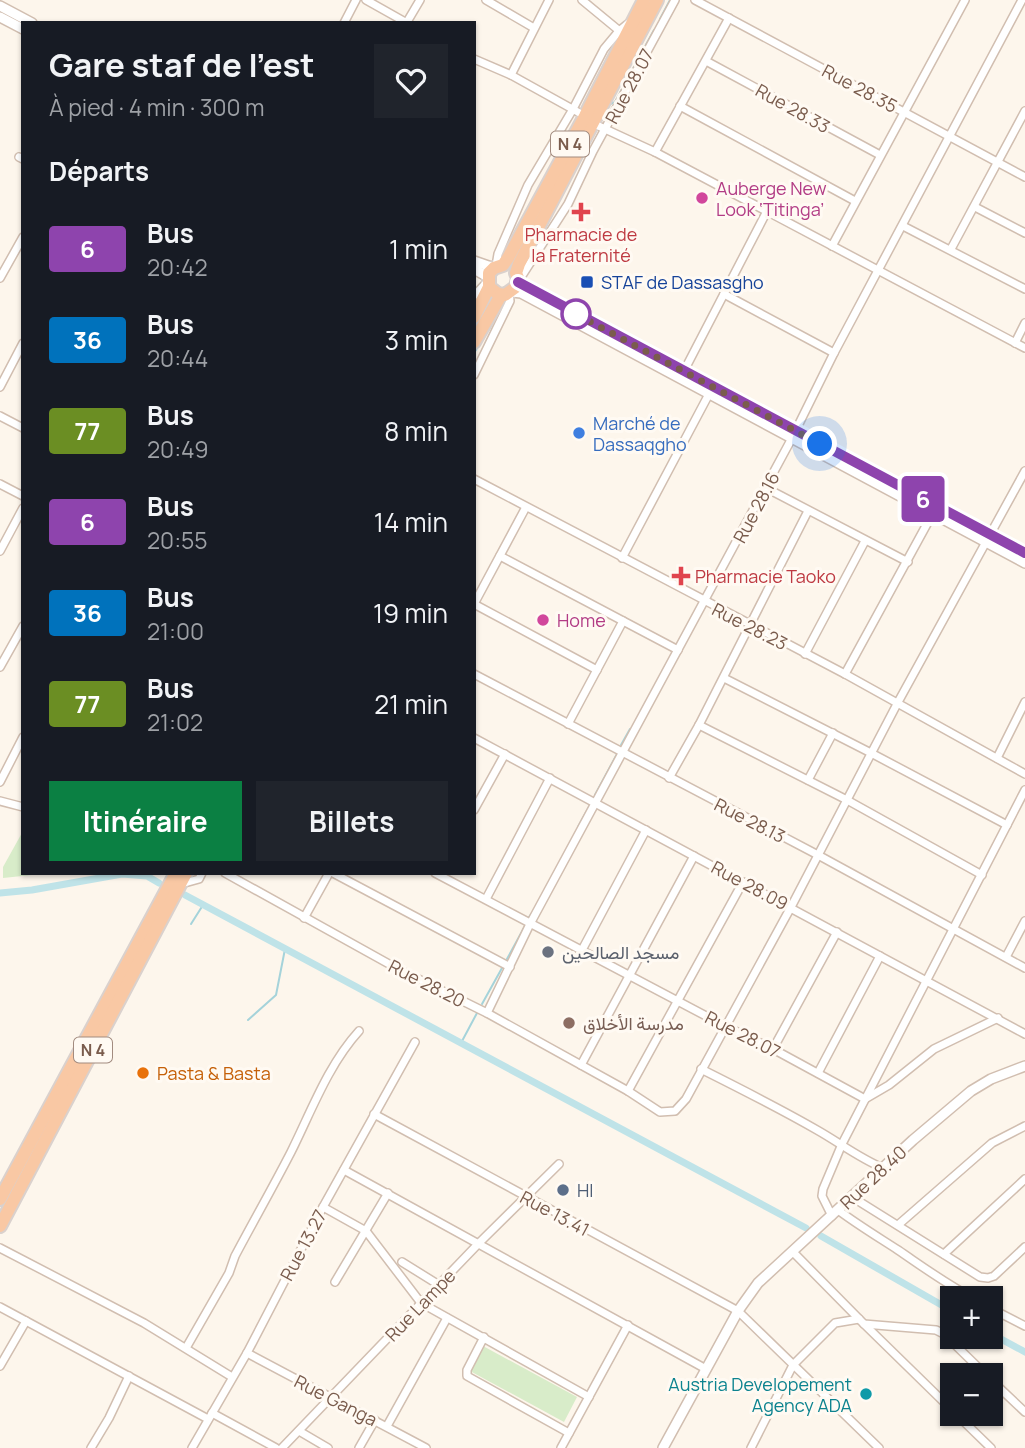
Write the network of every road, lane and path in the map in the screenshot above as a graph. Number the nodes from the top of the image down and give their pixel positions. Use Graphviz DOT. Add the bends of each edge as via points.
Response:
graph roads {
  1 [pos="356,0"];
  2 [pos="366,0"];
  3 [pos="419,0"];
  4 [pos="486,0"];
  5 [pos="549,0"];
  6 [pos="582,0"];
  7 [pos="644,0"];
  8 [pos="657,0"];
  9 [pos="675,0"];
  10 [pos="695,0"];
  11 [pos="965,0"];
  12 [pos="1022,0"];
  13 [pos="0,6"];
  14 [pos="0,17"];
  15 [pos="729,18"];
  16 [pos="28,21"];
  17 [pos="345,21"];
  18 [pos="403,21"];
  19 [pos="408,21"];
  20 [pos="21,28"];
  21 [pos="534,28"];
  22 [pos="622,33"];
  23 [pos="476,60"];
  24 [pos="706,61"];
  25 [pos="511,75"];
  26 [pos="680,106"];
  27 [pos="573,109"];
  28 [pos="904,111"];
  29 [pos="1024,115"];
  30 [pos="588,119"];
  31 [pos="605,130"];
  32 [pos="950,135"];
  33 [pos="655,152"];
  34 [pos="880,155"];
  35 [pos="998,162"];
  36 [pos="1025,177"];
  37 [pos="855,201"];
  38 [pos="975,207"];
  39 [pos="767,211"];
  40 [pos="903,226"];
  41 [pos="1025,233"];
  42 [pos="21,241"];
  43 [pos="832,246"];
  44 [pos="951,249"];
  45 [pos="476,262"];
  46 [pos="476,270"];
  47 [pos="878,270"];
  48 [pos="493,274"];
  49 [pos="0,278"];
  50 [pos="512,285"];
  51 [pos="1025,289"];
  52 [pos="476,294"];
  53 [pos="724,294"];
  54 [pos="476,312"];
  55 [pos="1025,323"];
  56 [pos="476,339"];
  57 [pos="1015,343"];
  58 [pos="21,347"];
  59 [pos="1025,348"];
  60 [pos="834,353"];
  61 [pos="476,371"];
  62 [pos="684,371"];
  63 [pos="0,387"];
  64 [pos="709,394"];
  65 [pos="0,416"];
  66 [pos="21,427"];
  67 [pos="794,435"];
  68 [pos="1025,471"];
  69 [pos="476,480"];
  70 [pos="0,484"];
  71 [pos="766,488"];
  72 [pos="21,495"];
  73 [pos="526,507"];
  74 [pos="808,511"];
  75 [pos="21,512"];
  76 [pos="933,513"];
  77 [pos="989,539"];
  78 [pos="865,541"];
  79 [pos="0,551"];
  80 [pos="1025,553"];
  81 [pos="500,556"];
  82 [pos="622,558"];
  83 [pos="908,562"];
  84 [pos="1025,563"];
  85 [pos="476,600"];
  86 [pos="704,602"];
  87 [pos="476,605"];
  88 [pos="623,621"];
  89 [pos="749,625"];
  90 [pos="21,629"];
  91 [pos="678,650"];
  92 [pos="805,654"];
  93 [pos="2,657"];
  94 [pos="0,667"];
  95 [pos="597,670"];
  96 [pos="845,674"];
  97 [pos="476,675"];
  98 [pos="724,678"];
  99 [pos="1025,702"];
  100 [pos="897,704"];
  101 [pos="568,723"];
  102 [pos="699,724"];
  103 [pos="833,733"];
  104 [pos="476,738"];
  105 [pos="21,741"];
  106 [pos="623,752"];
  107 [pos="871,753"];
  108 [pos="505,754"];
  109 [pos="997,758"];
  110 [pos="1025,774"];
  111 [pos="550,778"];
  112 [pos="669,778"];
  113 [pos="808,780"];
  114 [pos="0,782"];
  115 [pos="1025,790"];
  116 [pos="847,800"];
  117 [pos="0,801"];
  118 [pos="596,801"];
  119 [pos="21,806"];
  120 [pos="476,806"];
  121 [pos="1007,825"];
  122 [pos="646,830"];
  123 [pos="818,855"];
  124 [pos="694,856"];
  125 [pos="201,875"];
  126 [pos="229,875"];
  127 [pos="330,875"];
  128 [pos="335,875"];
  129 [pos="440,875"];
  130 [pos="982,875"];
  131 [pos="181,877"];
  132 [pos="743,882"];
  133 [pos="486,899"];
  134 [pos="791,907"];
  135 [pos="304,918"];
  136 [pos="1025,921"];
  137 [pos="530,924"];
  138 [pos="953,928"];
  139 [pos="837,932"];
  140 [pos="582,950"];
  141 [pos="880,956"];
  142 [pos="1006,957"];
  143 [pos="510,967"];
  144 [pos="1025,968"];
  145 [pos="629,976"];
  146 [pos="927,980"];
  147 [pos="677,1000"];
  148 [pos="487,1013"];
  149 [pos="998,1018"];
  150 [pos="725,1026"];
  151 [pos="359,1031"];
  152 [pos="1025,1034"];
  153 [pos="415,1042"];
  154 [pos="773,1049"];
  155 [pos="581,1065"];
  156 [pos="1025,1066"];
  157 [pos="701,1069"];
  158 [pos="818,1073"];
  159 [pos="628,1091"];
  160 [pos="865,1099"];
  161 [pos="374,1114"];
  162 [pos="1025,1126"];
  163 [pos="842,1144"];
  164 [pos="559,1164"];
  165 [pos="883,1168"];
  166 [pos="344,1170"];
  167 [pos="1025,1179"];
  168 [pos="388,1193"];
  169 [pos="525,1197"];
  170 [pos="852,1197"];
  171 [pos="0,1199"];
  172 [pos="323,1207"];
  173 [pos="835,1213"];
  174 [pos="898,1225"];
  175 [pos="0,1226"];
  176 [pos="366,1231"];
  177 [pos="479,1243"];
  178 [pos="1025,1247"];
  179 [pos="0,1248"];
  180 [pos="793,1252"];
  181 [pos="944,1254"];
  182 [pos="402,1262"];
  183 [pos="335,1282"];
  184 [pos="439,1285"];
  185 [pos="949,1286"];
  186 [pos="421,1303"];
  187 [pos="0,1307"];
  188 [pos="738,1311"];
  189 [pos="1003,1315"];
  190 [pos="447,1318"];
  191 [pos="26,1321"];
  192 [pos="862,1321"];
  193 [pos="628,1325"];
  194 [pos="1025,1326"];
  195 [pos="484,1338"];
  196 [pos="186,1348"];
  197 [pos="247,1353"];
  198 [pos="974,1363"];
  199 [pos="793,1365"];
  200 [pos="0,1367"];
  201 [pos="706,1368"];
  202 [pos="129,1376"];
  203 [pos="232,1377"];
  204 [pos="1003,1391"];
  205 [pos="589,1397"];
  206 [pos="331,1398"];
  207 [pos="940,1398"];
  208 [pos="1025,1412"];
  209 [pos="210,1416"];
  210 [pos="375,1420"];
  211 [pos="387,1426"];
  212 [pos="968,1426"];
  213 [pos="299,1431"];
  214 [pos="569,1433"];
  215 [pos="752,1445"];
  216 [pos="91,1448"];
  217 [pos="192,1448"];
  218 [pos="276,1448"];
  219 [pos="282,1448"];
  220 [pos="328,1448"];
  221 [pos="359,1448"];
  222 [pos="426,1448"];
  223 [pos="561,1448"];
  224 [pos="663,1448"];
  225 [pos="761,1448"];
  226 [pos="879,1448"];
  227 [pos="991,1448"];
  1 -- 17 [label="street"];
  2 -- 18 [label="street"];
  3 -- 19 [label="street"];
  4 -- 21 [label="street"];
  5 -- 21 [label="street"];
  6 -- 22 [label="street"];
  7 -- 22 [label="highway, N 4"];
  8 -- 30 [label="highway, N 4"];
  9 -- 31 [label="street, Rue 28.07"];
  10 -- 15 [label="street, Rue 28.35"];
  11 -- 28 [label="street"];
  12 -- 32 [label="street, Rue 28.16"];
  13 -- 16 [label="street"];
  14 -- 20 [label="street"];
  15 -- 24 [label="street"];
  15 -- 28 [label="street, Rue 28.35"];
  21 -- 25 [label="street"];
  22 -- 27 [label="street" via="604,49"];
  22 -- 30 [label="highway, N 4"];
  23 -- 25 [label="street"];
  24 -- 26 [label="street"];
  24 -- 34 [label="street, Rue 28.33"];
  25 -- 27 [label="street"];
  26 -- 33 [label="street"];
  26 -- 37 [label="street"];
  27 -- 30 [label="street"];
  27 -- 48 [label="street" via="528,185"];
  28 -- 32 [label="street, Rue 28.35"];
  28 -- 34 [label="street"];
  29 -- 35 [label="street"];
  30 -- 31 [label="street"];
  30 -- 48 [label="highway, N 4"];
  30 -- 50 [label="highway, N 4"];
  31 -- 33 [label="street"];
  31 -- 50 [label="street, Rue 28.07" via="568,204"];
  32 -- 35 [label="street, Rue 28.35"];
  32 -- 40 [label="street, Rue 28.16"];
  33 -- 39 [label="street"];
  34 -- 37 [label="street"];
  35 -- 36 [label="street, Rue 28.35"];
  35 -- 38 [label="street"];
  37 -- 43 [label="street"];
  38 -- 41 [label="street"];
  38 -- 44 [label="street"];
  39 -- 43 [label="street"];
  39 -- 53 [label="street"];
  40 -- 44 [label="street"];
  40 -- 47 [label="street, Rue 28.16"];
  42 -- 49 [label="street"];
  43 -- 47 [label="street"];
  44 -- 51 [label="street"];
  45 -- 48 [label="street"];
  46 -- 48 [label="street"];
  47 -- 57 [label="street"];
  47 -- 60 [label="street, Rue 28.16"];
  48 -- 50 [label="highway"];
  48 -- 50 [label="highway" via="510,267"];
  48 -- 52 [label="street"];
  48 -- 54 [label="highway, N 4"];
  50 -- 56 [label="highway, N 4"];
  50 -- 61 [label="street, Rue 28.07" via="510,301"];
  50 -- 62 [label="street"];
  50 -- 64 [label="street"];
  53 -- 60 [label="street"];
  53 -- 62 [label="street"];
  55 -- 57 [label="street"];
  57 -- 59 [label="street"];
  58 -- 63 [label="street"];
  60 -- 67 [label="street, Rue 28.16"];
  62 -- 67 [label="street"];
  64 -- 67 [label="street"];
  64 -- 82 [label="street"];
  65 -- 66 [label="street"];
  67 -- 71 [label="street, Rue 28.16"];
  67 -- 76 [label="street"];
  67 -- 77 [label="street"];
  68 -- 77 [label="street"];
  69 -- 73 [label="street, Rue 28.23"];
  70 -- 72 [label="street"];
  71 -- 74 [label="street"];
  71 -- 86 [label="street, Rue 28.16"];
  73 -- 81 [label="street"];
  73 -- 82 [label="street, Rue 28.23"];
  74 -- 78 [label="street"];
  74 -- 89 [label="street"];
  75 -- 79 [label="street"];
  76 -- 77 [label="street"];
  76 -- 83 [label="street"];
  77 -- 80 [label="street"];
  77 -- 84 [label="street"];
  77 -- 100 [label="street"];
  78 -- 83 [label="street"];
  78 -- 92 [label="street"];
  81 -- 85 [label="street"];
  81 -- 88 [label="street"];
  82 -- 86 [label="street, Rue 28.23"];
  83 -- 96 [label="street"];
  86 -- 89 [label="street, Rue 28.23"];
  86 -- 91 [label="street, Rue 28.16"];
  87 -- 95 [label="street"];
  88 -- 91 [label="street"];
  88 -- 95 [label="street"];
  89 -- 92 [label="street, Rue 28.23"];
  89 -- 98 [label="street"];
  90 -- 93 [label="street"];
  91 -- 106 [label="street, Rue 28.16"];
  92 -- 96 [label="street, Rue 28.23"];
  93 -- 94 [label="street"];
  95 -- 101 [label="street"];
  96 -- 100 [label="street, Rue 28.23"];
  97 -- 101 [label="street, Rue 28.13"];
  98 -- 102 [label="street"];
  98 -- 103 [label="street"];
  99 -- 109 [label="street"];
  100 -- 107 [label="street"];
  100 -- 109 [label="street, Rue 28.23"];
  101 -- 106 [label="street, Rue 28.13"];
  102 -- 112 [label="street"];
  102 -- 113 [label="street"];
  103 -- 107 [label="street"];
  103 -- 113 [label="street"];
  104 -- 108 [label="street, Rue 28.09"];
  105 -- 114 [label="street"];
  106 -- 112 [label="street, Rue 28.13"];
  106 -- 118 [label="street, Rue 28.16"];
  107 -- 116 [label="street"];
  107 -- 121 [label="street"];
  108 -- 111 [label="street, Rue 28.09"];
  108 -- 120 [label="street"];
  109 -- 110 [label="street, Rue 28.23"];
  111 -- 118 [label="street, Rue 28.09"];
  111 -- 133 [label="street"];
  112 -- 123 [label="street, Rue 28.13"];
  113 -- 116 [label="street"];
  115 -- 121 [label="street"];
  116 -- 123 [label="street"];
  116 -- 130 [label="street"];
  117 -- 119 [label="street"];
  118 -- 122 [label="street, Rue 28.09"];
  118 -- 137 [label="street, Rue 28.16"];
  121 -- 130 [label="street"];
  122 -- 124 [label="street, Rue 28.09"];
  122 -- 140 [label="street"];
  123 -- 134 [label="street"];
  123 -- 138 [label="street, Rue 28.13"];
  124 -- 132 [label="street, Rue 28.09"];
  124 -- 145 [label="street"];
  125 -- 131 [label="street" via="199,879"];
  126 -- 135 [label="street, Rue 28.20"];
  127 -- 135 [label="street"];
  128 -- 143 [label="street"];
  129 -- 133 [label="street, Rue 28.07"];
  130 -- 138 [label="street"];
  131 -- 171 [label="highway, N 4"];
  131 -- 175 [label="highway, N 4"];
  132 -- 134 [label="street, Rue 28.09"];
  132 -- 147 [label="street"];
  133 -- 137 [label="street, Rue 28.07"];
  134 -- 139 [label="street, Rue 28.09"];
  134 -- 150 [label="street"];
  135 -- 148 [label="street, Rue 28.20"];
  136 -- 142 [label="street"];
  137 -- 140 [label="street, Rue 28.07"];
  137 -- 143 [label="street, Rue 28.16"];
  138 -- 142 [label="street, Rue 28.13"];
  138 -- 146 [label="street"];
  139 -- 141 [label="street, Rue 28.09"];
  139 -- 154 [label="street"];
  140 -- 145 [label="street, Rue 28.07"];
  141 -- 146 [label="street, Rue 28.09"];
  141 -- 158 [label="street"];
  142 -- 144 [label="street, Rue 28.13"];
  143 -- 148 [label="street, Rue 28.16"];
  145 -- 147 [label="street, Rue 28.07"];
  145 -- 155 [label="street"];
  146 -- 149 [label="street, Rue 28.09"];
  146 -- 160 [label="street"];
  147 -- 150 [label="street, Rue 28.07"];
  147 -- 159 [label="street"];
  148 -- 155 [label="street, Rue 28.20"];
  149 -- 152 [label="street, Rue 28.09"];
  149 -- 160 [label="street" via="934,1049"];
  150 -- 154 [label="street, Rue 28.07"];
  150 -- 157 [label="street"];
  151 -- 196 [label="street" via="346,1045"];
  153 -- 161 [label="street, Rue 13.27"];
  154 -- 158 [label="street, Rue 28.07"];
  155 -- 159 [label="street, Rue 28.20"];
  156 -- 165 [label="street, Rue 28.40" via="971,1091"];
  157 -- 159 [label="street, Rue 28.20" via="675,1111 660,1112"];
  157 -- 163 [label="street"];
  158 -- 160 [label="street, Rue 28.07"];
  160 -- 163 [label="street"];
  161 -- 166 [label="street, Rue 13.27"];
  161 -- 169 [label="street, Rue 13.41"];
  162 -- 174 [label="street" via="992,1143"];
  163 -- 165 [label="street"];
  163 -- 173 [label="street" via="822,1196"];
  164 -- 169 [label="street, Rue Lampe"];
  165 -- 170 [label="street, Rue 28.40"];
  166 -- 168 [label="street"];
  166 -- 172 [label="street, Rue 13.27"];
  167 -- 181 [label="street"];
  168 -- 176 [label="street"];
  168 -- 177 [label="street"];
  169 -- 177 [label="street, Rue Lampe"];
  169 -- 188 [label="street, Rue 13.41"];
  170 -- 173 [label="street, Rue 28.40"];
  170 -- 174 [label="street"];
  172 -- 176 [label="street"];
  172 -- 197 [label="street, Rue 13.27"];
  173 -- 180 [label="street, Rue 28.40"];
  173 -- 185 [label="street"];
  174 -- 181 [label="street"];
  176 -- 183 [label="street"];
  176 -- 186 [label="street"];
  177 -- 184 [label="street, Rue Lampe"];
  177 -- 193 [label="street"];
  178 -- 181 [label="street" via="988,1279"];
  179 -- 196 [label="street"];
  180 -- 188 [label="street, Rue 28.40" via="758,1283"];
  180 -- 192 [label="street"];
  182 -- 184 [label="street"];
  184 -- 186 [label="street, Rue Lampe"];
  186 -- 190 [label="street"];
  186 -- 206 [label="street, Rue Lampe"];
  187 -- 191 [label="street"];
  188 -- 199 [label="street, Rue 13.41"];
  188 -- 201 [label="street, Rue 28.40"];
  189 -- 194 [label="street"];
  190 -- 195 [label="street"];
  190 -- 211 [label="street"];
  191 -- 200 [label="street"];
  191 -- 202 [label="street"];
  192 -- 198 [label="street" via="936,1330"];
  192 -- 199 [label="street" via="835,1323"];
  192 -- 207 [label="street"];
  193 -- 201 [label="street"];
  193 -- 205 [label="street"];
  195 -- 205 [label="street"];
  195 -- 214 [label="street" via="467,1376"];
  196 -- 203 [label="street"];
  197 -- 203 [label="street, Rue 13.27"];
  197 -- 206 [label="street, Rue Ganga"];
  199 -- 215 [label="street"];
  199 -- 226 [label="street, Rue 13.41"];
  201 -- 224 [label="street, Rue 28.40"];
  202 -- 209 [label="street"];
  202 -- 216 [label="street"];
  203 -- 209 [label="street, Rue 13.27"];
  204 -- 208 [label="street"];
  205 -- 214 [label="street"];
  206 -- 210 [label="street, Rue Ganga"];
  206 -- 213 [label="street, Rue Lampe"];
  209 -- 217 [label="street, Rue 13.27"];
  209 -- 218 [label="street"];
  210 -- 211 [label="street, Rue Ganga"];
  210 -- 221 [label="street"];
  211 -- 222 [label="street, Rue Ganga"];
  212 -- 227 [label="street"];
  213 -- 219 [label="street, Rue Lampe"];
  213 -- 220 [label="street"];
  214 -- 223 [label="street"];
  215 -- 225 [label="street"];
}
